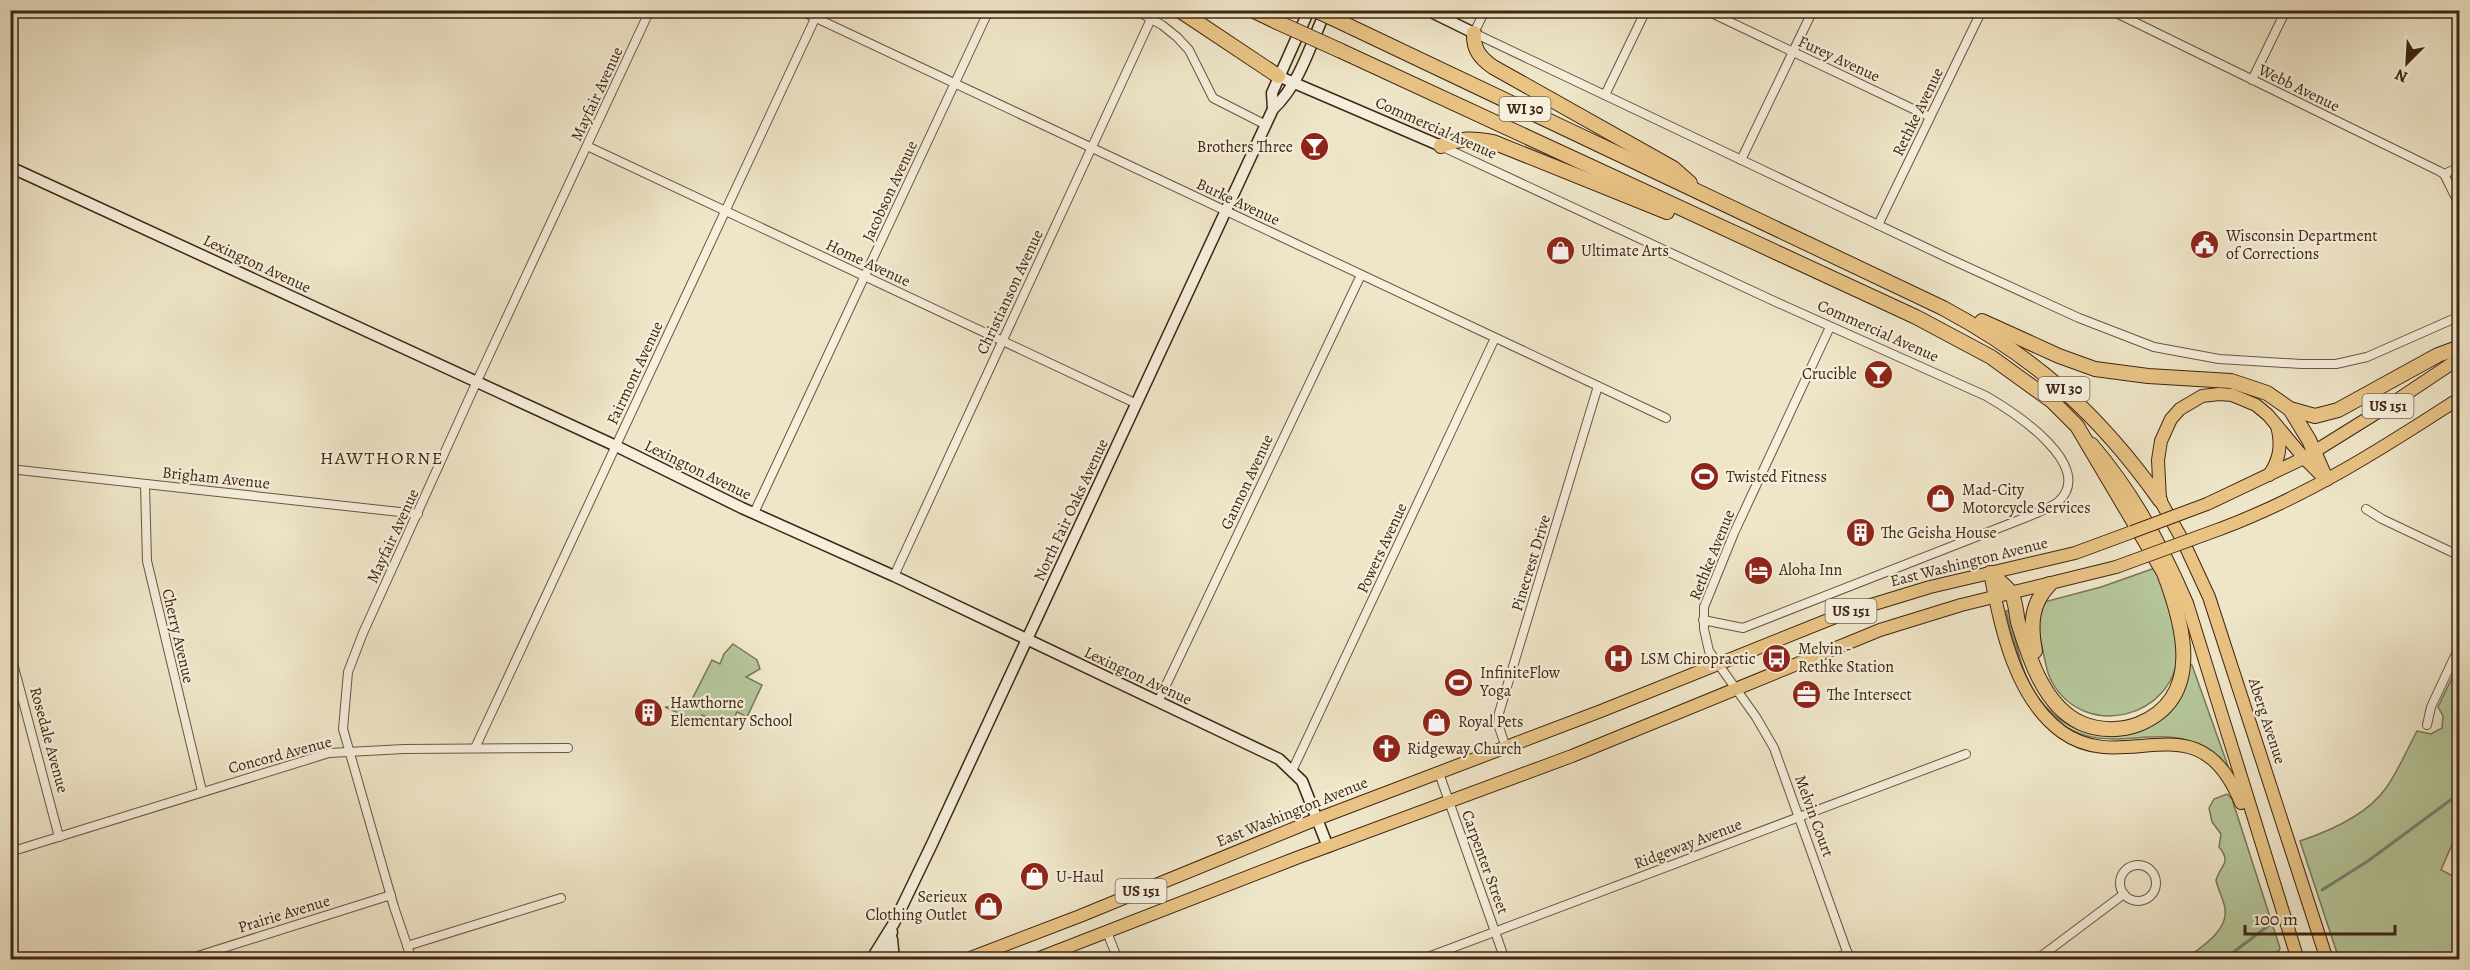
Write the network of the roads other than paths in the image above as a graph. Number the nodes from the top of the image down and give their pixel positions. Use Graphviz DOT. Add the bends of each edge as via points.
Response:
graph roads {
  1 [pos="650,10"];
  2 [pos="799,10"];
  3 [pos="989,10"];
  4 [pos="1135,10"];
  5 [pos="1179,10"];
  6 [pos="1252,10"];
  7 [pos="1309,10"];
  8 [pos="1315,10"];
  9 [pos="1326,10"];
  10 [pos="1427,10"];
  11 [pos="1485,10"];
  12 [pos="1646,10"];
  13 [pos="1705,10"];
  14 [pos="1813,10"];
  15 [pos="1982,10"];
  16 [pos="2110,10"];
  17 [pos="2286,10"];
  18 [pos="817,14"];
  19 [pos="1150,19"];
  20 [pos="1474,33"];
  21 [pos="1793,52"];
  22 [pos="1278,76"];
  23 [pos="2252,80"];
  24 [pos="1294,82"];
  25 [pos="955,84"];
  26 [pos="1605,95"];
  27 [pos="1273,109"];
  28 [pos="1930,117"];
  29 [pos="1266,125"];
  30 [pos="587,146"];
  31 [pos="1441,146"];
  32 [pos="1091,148"];
  33 [pos="1742,160"];
  34 [pos="2460,166"];
  35 [pos="10,167"];
  36 [pos="2444,174"];
  37 [pos="1700,192"];
  38 [pos="2460,206"];
  39 [pos="725,211"];
  40 [pos="1226,211"];
  41 [pos="1878,225"];
  42 [pos="1361,274"];
  43 [pos="865,276"];
  44 [pos="1839,281"];
  45 [pos="1943,308"];
  46 [pos="2460,316"];
  47 [pos="1830,327"];
  48 [pos="1495,338"];
  49 [pos="1002,341"];
  50 [pos="2460,347"];
  51 [pos="2460,358"];
  52 [pos="477,381"];
  53 [pos="1598,386"];
  54 [pos="2460,398"];
  55 [pos="1137,404"];
  56 [pos="2290,409"];
  57 [pos="1666,418"];
  58 [pos="2276,425"];
  59 [pos="2076,426"];
  60 [pos="616,446"];
  61 [pos="2309,455"];
  62 [pos="10,469"];
  63 [pos="2267,477"];
  64 [pos="2326,479"];
  65 [pos="145,484"];
  66 [pos="2160,500"];
  67 [pos="2366,508"];
  68 [pos="754,513"];
  69 [pos="418,514"];
  70 [pos="2460,556"];
  71 [pos="1990,573"];
  72 [pos="894,576"];
  73 [pos="2050,584"];
  74 [pos="2012,594"];
  75 [pos="1995,597"];
  76 [pos="1703,620"];
  77 [pos="1027,639"];
  78 [pos="2460,645"];
  79 [pos="10,651"];
  80 [pos="1718,665"];
  81 [pos="2039,674"];
  82 [pos="1736,690"];
  83 [pos="1158,702"];
  84 [pos="2427,725"];
  85 [pos="476,748"];
  86 [pos="568,748"];
  87 [pos="1506,748"];
  88 [pos="348,751"];
  89 [pos="1966,754"];
  90 [pos="1292,771"];
  91 [pos="1439,773"];
  92 [pos="202,791"];
  93 [pos="1449,802"];
  94 [pos="1800,816"];
  95 [pos="1317,819"];
  96 [pos="59,837"];
  97 [pos="1328,847"];
  98 [pos="10,852"];
  99 [pos="2273,883"];
  100 [pos="2124,894"];
  101 [pos="391,895"];
  102 [pos="561,898"];
  103 [pos="893,929"];
  104 [pos="1497,931"];
  105 [pos="1107,932"];
  106 [pos="407,946"];
  107 [pos="1849,956"];
  108 [pos="185,960"];
  109 [pos="412,960"];
  110 [pos="871,960"];
  111 [pos="881,960"];
  112 [pos="894,960"];
  113 [pos="965,960"];
  114 [pos="1034,960"];
  115 [pos="1118,960"];
  116 [pos="1420,960"];
  117 [pos="1505,960"];
  118 [pos="1831,960"];
  119 [pos="2036,960"];
  120 [pos="2298,960"];
  121 [pos="2328,960"];
  1 -- 30 [label="street, Mayfair Avenue"];
  2 -- 18 [label="street, Burke Avenue"];
  3 -- 25 [label="street, Jacobson Avenue"];
  4 -- 19 [label="street"];
  5 -- 22 [label="highway"];
  6 -- 44 [label="highway, WI 30, bridge"];
  7 -- 22 [label="street, North Fair Oaks Avenue"];
  8 -- 37 [label="highway, WI 30, bridge"];
  9 -- 24 [label="street, North Fair Oaks Avenue"];
  10 -- 20 [label="street"];
  11 -- 20 [label="street"];
  12 -- 26 [label="street"];
  13 -- 21 [label="street, Furey Avenue"];
  14 -- 21 [label="street"];
  15 -- 28 [label="street, Rethke Avenue"];
  16 -- 23 [label="street, Webb Avenue"];
  17 -- 23 [label="street"];
  18 -- 25 [label="street, Burke Avenue"];
  18 -- 39 [label="street, Fairmont Avenue"];
  19 -- 29 [label="street" via="1189,50 1213,98"];
  19 -- 32 [label="street, Christianson Avenue"];
  20 -- 26 [label="street"];
  20 -- 37 [label="highway" via="1476,49 1493,67 1673,168"];
  21 -- 28 [label="street, Furey Avenue"];
  21 -- 33 [label="street"];
  22 -- 24 [label="street, Commercial Avenue"];
  22 -- 27 [label="street, North Fair Oaks Avenue" via="1272,93"];
  23 -- 36 [label="street, Webb Avenue"];
  24 -- 27 [label="street, North Fair Oaks Avenue"];
  24 -- 31 [label="street, Commercial Avenue"];
  25 -- 32 [label="street, Burke Avenue"];
  25 -- 43 [label="street, Jacobson Avenue"];
  26 -- 33 [label="street"];
  27 -- 29 [label="street, North Fair Oaks Avenue"];
  28 -- 41 [label="street, Rethke Avenue"];
  29 -- 40 [label="street, North Fair Oaks Avenue"];
  30 -- 39 [label="street, Home Avenue"];
  30 -- 52 [label="street, Mayfair Avenue"];
  31 -- 44 [label="highway" via="1464,139 1493,142"];
  31 -- 47 [label="street, Commercial Avenue"];
  32 -- 40 [label="street, Burke Avenue"];
  32 -- 49 [label="street, Christianson Avenue"];
  33 -- 41 [label="street"];
  34 -- 36 [label="street"];
  35 -- 52 [label="street, Lexington Avenue"];
  36 -- 38 [label="street"];
  37 -- 45 [label="highway, WI 30"];
  39 -- 43 [label="street, Home Avenue"];
  39 -- 60 [label="street, Fairmont Avenue"];
  40 -- 42 [label="street, Burke Avenue"];
  40 -- 55 [label="street, North Fair Oaks Avenue"];
  41 -- 46 [label="street" via="2106,330 2170,350 2241,361 2336,364 2399,344"];
  42 -- 48 [label="street, Burke Avenue"];
  42 -- 83 [label="street, Gannon Avenue"];
  43 -- 49 [label="street, Home Avenue"];
  43 -- 68 [label="street, Jacobson Avenue"];
  44 -- 59 [label="highway, WI 30" via="1991,357 2052,401"];
  45 -- 56 [label="highway" via="2095,369 2231,381 2267,393"];
  45 -- 66 [label="highway, WI 30" via="2002,341 2063,388 2133,462"];
  47 -- 76 [label="street, Rethke Avenue" via="1725,554 1706,600"];
  47 -- 76 [label="street, Commercial Avenue" via="2014,412 2060,458 2067,473 2064,494 2050,508 1743,628"];
  48 -- 53 [label="street, Burke Avenue"];
  48 -- 90 [label="street, Powers Avenue"];
  49 -- 55 [label="street, Home Avenue"];
  49 -- 72 [label="street, Christianson Avenue"];
  50 -- 56 [label="highway" via="2438,354 2328,414 2315,416"];
  51 -- 61 [label="main road, East Washington Avenue / US 151"];
  52 -- 60 [label="street, Lexington Avenue"];
  52 -- 69 [label="street, Mayfair Avenue"];
  53 -- 57 [label="street, Burke Avenue"];
  53 -- 87 [label="street, Pinecrest Drive" via="1499,713 1498,724"];
  54 -- 64 [label="main road, US 151"];
  55 -- 77 [label="street, North Fair Oaks Avenue"];
  56 -- 61 [label="highway"];
  58 -- 61 [label="main road"];
  58 -- 63 [label="main road" via="2279,456"];
  58 -- 66 [label="main road" via="2256,405 2232,395 2202,396 2189,402 2171,419 2161,441"];
  59 -- 81 [label="highway" via="2164,573 2179,626 2184,670 2163,709 2147,720 2116,729 2090,726 2065,713 2051,699"];
  59 -- 99 [label="main road, WI 30" via="2106,460 2136,505 2187,603"];
  60 -- 68 [label="street, Lexington Avenue"];
  60 -- 85 [label="street, Fairmont Avenue"];
  61 -- 63 [label="main road, East Washington Avenue / US 151"];
  61 -- 64 [label="highway"];
  62 -- 65 [label="street, Brigham Avenue"];
  63 -- 71 [label="main road, East Washington Avenue / US 151, bridge" via="2104,543"];
  64 -- 73 [label="main road, US 151, bridge" via="2220,529 2116,567"];
  65 -- 69 [label="street, Brigham Avenue"];
  65 -- 92 [label="street, Cherry Avenue" via="147,561"];
  66 -- 121 [label="main road, Aberg Avenue / WI 30" via="2209,597"];
  67 -- 70 [label="street"];
  68 -- 72 [label="street, Lexington Avenue"];
  69 -- 88 [label="street, Mayfair Avenue" via="348,672 343,729"];
  71 -- 74 [label="highway"];
  71 -- 75 [label="main road"];
  71 -- 80 [label="main road, East Washington Avenue / US 151" via="1880,601"];
  72 -- 77 [label="street, Lexington Avenue"];
  73 -- 74 [label="main road, US 151"];
  73 -- 81 [label="highway" via="2033,610 2032,637"];
  74 -- 75 [label="main road, US 151"];
  74 -- 81 [label="highway" via="2018,622"];
  75 -- 82 [label="main road, US 151" via="1888,627"];
  75 -- 99 [label="main road" via="2017,671 2047,720 2062,732 2088,743 2115,747 2181,744 2214,760 2235,788"];
  76 -- 80 [label="street, Rethke Avenue" via="1706,642"];
  77 -- 83 [label="street, Lexington Avenue"];
  77 -- 103 [label="street, North Fair Oaks Avenue"];
  78 -- 84 [label="street"];
  79 -- 96 [label="street, Rosedale Avenue"];
  80 -- 82 [label="street, Rethke Avenue"];
  80 -- 87 [label="main road, East Washington Avenue / US 151"];
  82 -- 93 [label="main road, US 151"];
  82 -- 94 [label="street, Melvin Court" via="1774,748"];
  83 -- 90 [label="street, Lexington Avenue" via="1279,759"];
  85 -- 86 [label="street, Concord Avenue"];
  85 -- 88 [label="street, Concord Avenue"];
  87 -- 91 [label="main road, East Washington Avenue / US 151"];
  88 -- 92 [label="street, Concord Avenue" via="329,753"];
  88 -- 101 [label="street, Mayfair Avenue"];
  89 -- 94 [label="street, Ridgeway Avenue"];
  90 -- 95 [label="street, Lexington Avenue" via="1302,782"];
  91 -- 93 [label="street, Carpenter Street"];
  91 -- 95 [label="main road, East Washington Avenue / US 151"];
  92 -- 96 [label="street, Concord Avenue"];
  93 -- 97 [label="main road, US 151"];
  93 -- 104 [label="street, Carpenter Street"];
  94 -- 104 [label="street, Ridgeway Avenue"];
  94 -- 107 [label="street, Melvin Court"];
  95 -- 97 [label="street, Lexington Avenue"];
  95 -- 113 [label="main road, East Washington Avenue / US 151"];
  96 -- 98 [label="street, Concord Avenue"];
  97 -- 105 [label="main road, US 151"];
  99 -- 120 [label="main road"];
  100 -- 100 [label="street" via="2135,900 2149,897 2156,884 2152,873 2144,866 2132,866 2121,883"];
  100 -- 119 [label="street"];
  101 -- 106 [label="street, Mayfair Avenue"];
  101 -- 108 [label="street, Prairie Avenue"];
  102 -- 106 [label="street"];
  103 -- 110 [label="street, North Fair Oaks Avenue"];
  103 -- 111 [label="street, North Fair Oaks Avenue"];
  103 -- 112 [label="street"];
  104 -- 116 [label="street, Ridgeway Avenue"];
  104 -- 117 [label="street, Carpenter Street"];
  105 -- 114 [label="main road, US 151"];
  105 -- 115 [label="street"];
  106 -- 109 [label="street, Mayfair Avenue"];
  107 -- 118 [label="street"];
}
